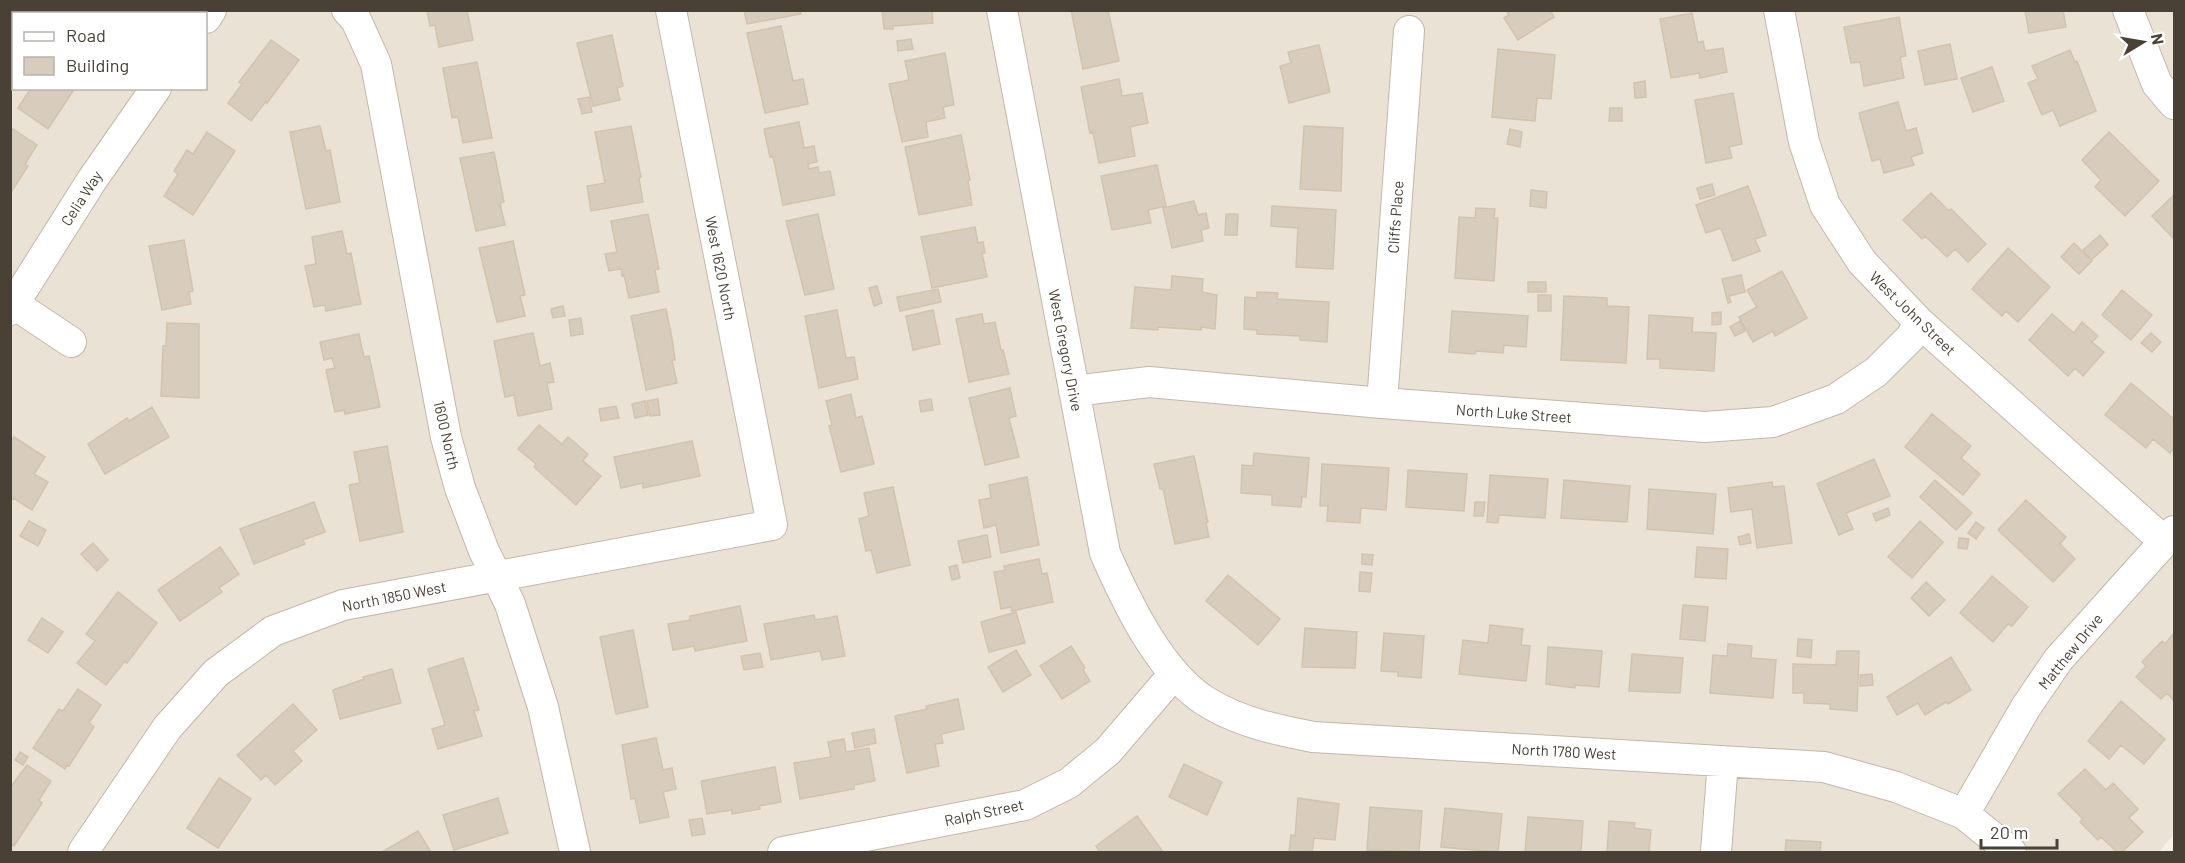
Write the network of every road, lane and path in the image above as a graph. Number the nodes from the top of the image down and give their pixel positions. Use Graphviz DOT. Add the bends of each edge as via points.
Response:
graph roads {
  1 [pos="347,10"];
  2 [pos="670,10"];
  3 [pos="1002,10"];
  4 [pos="1779,10"];
  5 [pos="2128,10"];
  6 [pos="1409,31"];
  7 [pos="155,90"];
  8 [pos="2175,104"];
  9 [pos="12,307"];
  10 [pos="1920,323"];
  11 [pos="71,342"];
  12 [pos="1074,391"];
  13 [pos="1382,404"];
  14 [pos="772,525"];
  15 [pos="2170,537"];
  16 [pos="497,576"];
  17 [pos="1174,674"];
  18 [pos="1723,760"];
  19 [pos="1964,814"];
  20 [pos="83,852"];
  21 [pos="575,852"];
  22 [pos="783,852"];
  23 [pos="1716,852"];
  24 [pos="2011,852"];
  1 -- 16 [label="street, 1600 North" via="356,20 376,64 446,437 460,488"];
  2 -- 14 [label="street, West 1620 North"];
  3 -- 12 [label="street, West Gregory Drive"];
  4 -- 10 [label="street, West John Street" via="1804,142 1825,205 1862,262"];
  5 -- 8 [label="street" via="2157,84"];
  6 -- 13 [label="street, Cliffs Place"];
  7 -- 9 [label="street, Celia Way"];
  9 -- 11 [label="street"];
  10 -- 13 [label="street, North Luke Street" via="1876,372 1836,399 1773,422 1705,427"];
  10 -- 15 [label="street, West John Street"];
  12 -- 13 [label="street, North Luke Street" via="1149,382"];
  12 -- 17 [label="street, West Gregory Drive" via="1105,553 1129,607"];
  14 -- 16 [label="street, North 1850 West"];
  15 -- 19 [label="street, Matthew Drive" via="2058,660"];
  16 -- 20 [label="street, North 1850 West" via="343,604 273,631 216,673 167,728"];
  16 -- 21 [label="street, 1600 North" via="543,707"];
  17 -- 18 [label="street, North 1780 West" via="1211,705 1260,726 1313,737"];
  17 -- 22 [label="street, Ralph Street" via="1108,751 1069,783 1025,805"];
  18 -- 19 [label="street, North 1780 West" via="1824,767 1896,787"];
  18 -- 23 [label="street"];
  19 -- 24 [label="street, North 1780 West"];
}
